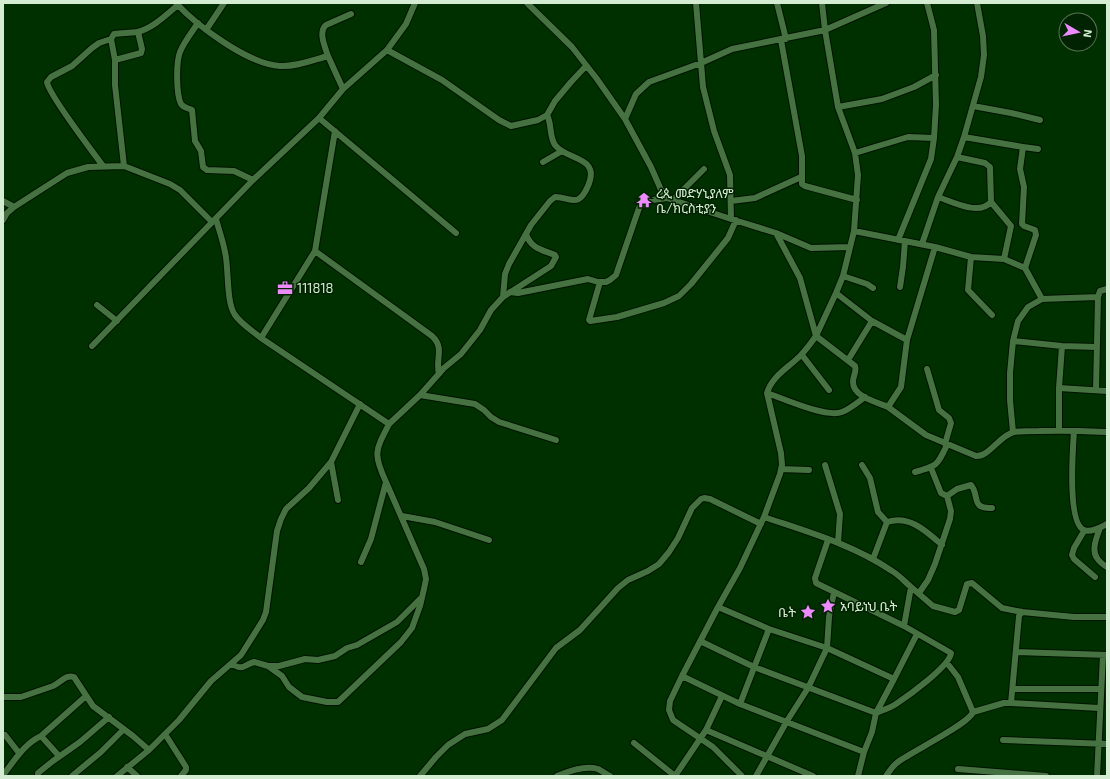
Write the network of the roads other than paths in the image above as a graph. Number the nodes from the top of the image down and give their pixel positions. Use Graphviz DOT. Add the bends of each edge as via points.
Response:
graph roads {
  1 [pos="224,3"];
  2 [pos="415,3"];
  3 [pos="527,3"];
  4 [pos="696,3"];
  5 [pos="777,3"];
  6 [pos="822,3"];
  7 [pos="927,3"];
  8 [pos="977,3"];
  9 [pos="177,4"];
  10 [pos="883,4"];
  11 [pos="351,14"];
  12 [pos="198,23"];
  13 [pos="206,30"];
  14 [pos="825,30"];
  15 [pos="138,32"];
  16 [pos="110,39"];
  17 [pos="783,39"];
  18 [pos="387,50"];
  19 [pos="328,56"];
  20 [pos="115,60"];
  21 [pos="701,63"];
  22 [pos="586,66"];
  23 [pos="936,75"];
  24 [pos="343,89"];
  25 [pos="974,106"];
  26 [pos="838,107"];
  27 [pos="547,115"];
  28 [pos="319,118"];
  29 [pos="625,119"];
  30 [pos="1040,120"];
  31 [pos="335,131"];
  32 [pos="964,137"];
  33 [pos="934,138"];
  34 [pos="1023,147"];
  35 [pos="1038,149"];
  36 [pos="562,151"];
  37 [pos="855,153"];
  38 [pos="957,157"];
  39 [pos="543,162"];
  40 [pos="102,166"];
  41 [pos="124,166"];
  42 [pos="704,169"];
  43 [pos="801,178"];
  44 [pos="253,180"];
  45 [pos="938,197"];
  46 [pos="670,199"];
  47 [pos="857,200"];
  48 [pos="3,201"];
  49 [pos="731,201"];
  50 [pos="992,202"];
  51 [pos="14,207"];
  52 [pos="3,220"];
  53 [pos="214,220"];
  54 [pos="733,220"];
  55 [pos="854,231"];
  56 [pos="456,233"];
  57 [pos="776,233"];
  58 [pos="526,234"];
  59 [pos="898,240"];
  60 [pos="905,241"];
  61 [pos="922,244"];
  62 [pos="850,247"];
  63 [pos="935,247"];
  64 [pos="315,251"];
  65 [pos="971,257"];
  66 [pos="1004,259"];
  67 [pos="1024,268"];
  68 [pos="843,276"];
  69 [pos="600,282"];
  70 [pos="900,287"];
  71 [pos="873,288"];
  72 [pos="1107,289"];
  73 [pos="510,292"];
  74 [pos="836,294"];
  75 [pos="503,297"];
  76 [pos="1098,297"];
  77 [pos="1042,298"];
  78 [pos="96,305"];
  79 [pos="992,315"];
  80 [pos="872,320"];
  81 [pos="117,321"];
  82 [pos="816,336"];
  83 [pos="261,338"];
  84 [pos="907,340"];
  85 [pos="1013,341"];
  86 [pos="92,346"];
  87 [pos="1062,346"];
  88 [pos="1096,347"];
  89 [pos="802,355"];
  90 [pos="848,360"];
  91 [pos="927,369"];
  92 [pos="439,374"];
  93 [pos="1059,388"];
  94 [pos="829,390"];
  95 [pos="1096,390"];
  96 [pos="1107,391"];
  97 [pos="767,393"];
  98 [pos="420,395"];
  99 [pos="865,397"];
  100 [pos="360,404"];
  101 [pos="888,407"];
  102 [pos="389,424"];
  103 [pos="1059,430"];
  104 [pos="1074,430"];
  105 [pos="1013,432"];
  106 [pos="1107,432"];
  107 [pos="556,440"];
  108 [pos="946,445"];
  109 [pos="331,462"];
  110 [pos="825,465"];
  111 [pos="862,465"];
  112 [pos="781,468"];
  113 [pos="932,468"];
  114 [pos="809,470"];
  115 [pos="915,472"];
  116 [pos="386,482"];
  117 [pos="947,496"];
  118 [pos="338,500"];
  119 [pos="992,508"];
  120 [pos="402,516"];
  121 [pos="764,517"];
  122 [pos="887,522"];
  123 [pos="761,524"];
  124 [pos="1107,524"];
  125 [pos="1100,528"];
  126 [pos="1084,531"];
  127 [pos="489,540"];
  128 [pos="828,540"];
  129 [pos="838,543"];
  130 [pos="942,545"];
  131 [pos="873,559"];
  132 [pos="361,562"];
  133 [pos="1107,567"];
  134 [pos="1096,577"];
  135 [pos="911,587"];
  136 [pos="834,592"];
  137 [pos="919,594"];
  138 [pos="422,597"];
  139 [pos="718,607"];
  140 [pos="1022,612"];
  141 [pos="1107,617"];
  142 [pos="904,626"];
  143 [pos="769,629"];
  144 [pos="918,634"];
  145 [pos="700,641"];
  146 [pos="827,648"];
  147 [pos="1016,652"];
  148 [pos="1105,655"];
  149 [pos="947,663"];
  150 [pos="232,664"];
  151 [pos="268,666"];
  152 [pos="754,666"];
  153 [pos="682,676"];
  154 [pos="894,679"];
  155 [pos="808,688"];
  156 [pos="1013,689"];
  157 [pos="1100,689"];
  158 [pos="86,696"];
  159 [pos="722,696"];
  160 [pos="3,697"];
  161 [pos="1011,703"];
  162 [pos="740,704"];
  163 [pos="1099,708"];
  164 [pos="973,712"];
  165 [pos="876,713"];
  166 [pos="109,717"];
  167 [pos="787,722"];
  168 [pos="124,729"];
  169 [pos="706,730"];
  170 [pos="165,734"];
  171 [pos="5,735"];
  172 [pos="41,736"];
  173 [pos="700,738"];
  174 [pos="1003,740"];
  175 [pos="634,743"];
  176 [pos="1099,744"];
  177 [pos="1107,744"];
  178 [pos="149,750"];
  179 [pos="864,752"];
  180 [pos="19,753"];
  181 [pos="59,756"];
  182 [pos="768,757"];
  183 [pos="128,767"];
  184 [pos="958,769"];
  185 [pos="5,772"];
  186 [pos="1022,775"];
  187 [pos="38,776"];
  188 [pos="72,776"];
  189 [pos="117,776"];
  190 [pos="137,776"];
  191 [pos="181,776"];
  192 [pos="420,776"];
  193 [pos="557,776"];
  194 [pos="610,776"];
  195 [pos="675,776"];
  196 [pos="742,776"];
  197 [pos="756,776"];
  198 [pos="813,776"];
  199 [pos="858,776"];
  200 [pos="886,776"];
  201 [pos="1046,776"];
  202 [pos="1097,776"];
  1 -- 13 [label="street"];
  2 -- 18 [label="street" via="406,24"];
  3 -- 22 [label="street" via="559,33"];
  4 -- 21 [label="street"];
  5 -- 17 [label="street"];
  6 -- 14 [label="street"];
  7 -- 23 [label="street" via="934,30"];
  8 -- 25 [label="street" via="984,55"];
  9 -- 12 [label="street"];
  9 -- 15 [label="street" via="160,20"];
  10 -- 14 [label="street"];
  11 -- 19 [label="street" via="323,27 322,34"];
  12 -- 13 [label="street"];
  12 -- 44 [label="street" via="180,52 177,83 181,103 192,110 195,141 201,151 202,165 207,170 234,171"];
  13 -- 19 [label="street" via="246,56 267,64 290,66"];
  14 -- 17 [label="street"];
  14 -- 26 [label="street"];
  15 -- 16 [label="street" via="114,34"];
  15 -- 20 [label="street" via="141,53"];
  16 -- 20 [label="street"];
  16 -- 40 [label="street" via="99,43 72,66 51,77 47,82"];
  17 -- 21 [label="street" via="732,50"];
  17 -- 43 [label="street" via="802,156"];
  18 -- 24 [label="street"];
  18 -- 27 [label="street" via="442,80 511,126 538,120"];
  19 -- 24 [label="street"];
  20 -- 41 [label="street"];
  21 -- 29 [label="street" via="649,82 636,94"];
  21 -- 49 [label="street" via="703,87 714,131 730,175"];
  22 -- 27 [label="street" via="555,101"];
  22 -- 29 [label="street"];
  23 -- 26 [label="street" via="914,87 882,99"];
  23 -- 33 [label="street"];
  24 -- 28 [label="street"];
  25 -- 30 [label="street"];
  25 -- 32 [label="street"];
  26 -- 37 [label="street"];
  27 -- 36 [label="street" via="555,146"];
  28 -- 31 [label="street"];
  28 -- 44 [label="street"];
  29 -- 46 [label="street" via="662,192"];
  31 -- 56 [label="street"];
  31 -- 64 [label="street"];
  32 -- 34 [label="street"];
  32 -- 38 [label="street"];
  33 -- 37 [label="street" via="908,137"];
  33 -- 59 [label="street" via="931,159"];
  34 -- 35 [label="street"];
  34 -- 67 [label="street" via="1020,169 1024,187 1022,224 1034,230 1036,235"];
  36 -- 39 [label="street"];
  36 -- 58 [label="street" via="587,164 591,173 589,184 584,194 575,200 558,197 553,199"];
  37 -- 47 [label="street" via="858,175"];
  38 -- 45 [label="street"];
  38 -- 50 [label="street" via="988,165"];
  40 -- 41 [label="street"];
  40 -- 51 [label="street" via="88,167 66,174"];
  41 -- 53 [label="street" via="170,184"];
  42 -- 46 [label="street"];
  43 -- 47 [label="street" via="802,184 806,186"];
  43 -- 49 [label="street" via="755,198"];
  44 -- 53 [label="street"];
  45 -- 50 [label="street" via="971,207 985,207"];
  45 -- 61 [label="street"];
  46 -- 54 [label="street"];
  46 -- 69 [label="street" via="643,203 616,275 610,280"];
  47 -- 55 [label="street"];
  48 -- 51 [label="street"];
  49 -- 54 [label="street"];
  50 -- 66 [label="street" via="1011,226"];
  51 -- 52 [label="street"];
  53 -- 81 [label="street"];
  53 -- 83 [label="street" via="226,252 233,311"];
  54 -- 57 [label="street"];
  54 -- 69 [label="street" via="728,238 691,284 679,296 664,303 617,317 590,321"];
  55 -- 59 [label="street"];
  55 -- 62 [label="street"];
  57 -- 62 [label="street" via="811,248"];
  57 -- 82 [label="street" via="800,278"];
  58 -- 73 [label="street" via="536,248 554,254 556,259 551,266"];
  58 -- 75 [label="street" via="506,271"];
  59 -- 60 [label="street"];
  60 -- 61 [label="street"];
  60 -- 70 [label="street"];
  61 -- 63 [label="street"];
  62 -- 68 [label="street"];
  63 -- 65 [label="street"];
  63 -- 84 [label="street"];
  64 -- 83 [label="street"];
  64 -- 92 [label="street" via="432,336 439,346"];
  65 -- 66 [label="street"];
  65 -- 79 [label="street" via="968,290"];
  66 -- 67 [label="street"];
  67 -- 77 [label="street"];
  68 -- 71 [label="street"];
  68 -- 74 [label="street"];
  69 -- 73 [label="street" via="588,279 518,293"];
  72 -- 76 [label="street" via="1100,291"];
  73 -- 75 [label="street"];
  74 -- 80 [label="street"];
  74 -- 82 [label="street"];
  75 -- 92 [label="street" via="461,354"];
  76 -- 77 [label="street"];
  76 -- 88 [label="street"];
  77 -- 85 [label="street" via="1028,308 1018,321"];
  78 -- 81 [label="street"];
  80 -- 84 [label="street"];
  80 -- 90 [label="street"];
  81 -- 86 [label="street"];
  82 -- 89 [label="street"];
  82 -- 90 [label="street"];
  83 -- 100 [label="street"];
  84 -- 101 [label="street" via="901,387"];
  85 -- 87 [label="street"];
  85 -- 105 [label="street" via="1010,373"];
  87 -- 88 [label="street"];
  87 -- 93 [label="street"];
  88 -- 95 [label="street"];
  89 -- 94 [label="street"];
  89 -- 97 [label="street" via="776,377"];
  90 -- 99 [label="street" via="855,366 854,388"];
  91 -- 108 [label="street" via="939,410 951,423"];
  92 -- 98 [label="street"];
  93 -- 95 [label="street"];
  93 -- 103 [label="street"];
  95 -- 96 [label="street"];
  97 -- 99 [label="street" via="819,412 833,413 842,412"];
  97 -- 112 [label="street" via="781,453"];
  98 -- 102 [label="street"];
  98 -- 107 [label="street" via="475,404 499,422"];
  99 -- 101 [label="street"];
  100 -- 102 [label="street"];
  100 -- 109 [label="street"];
  101 -- 108 [label="street" via="926,435"];
  102 -- 116 [label="street" via="377,451 378,465"];
  103 -- 104 [label="street"];
  103 -- 105 [label="street"];
  104 -- 106 [label="street"];
  104 -- 126 [label="street" via="1072,495 1077,522"];
  105 -- 108 [label="street" via="980,456"];
  108 -- 113 [label="street" via="940,461"];
  109 -- 118 [label="street"];
  109 -- 150 [label="street" via="309,488 286,509 281,519 277,531 266,612 241,655"];
  110 -- 129 [label="street" via="840,514"];
  111 -- 122 [label="street" via="870,478 878,512"];
  112 -- 114 [label="street"];
  112 -- 121 [label="street"];
  113 -- 115 [label="street"];
  113 -- 117 [label="street" via="941,493"];
  116 -- 120 [label="street"];
  116 -- 132 [label="street" via="371,539"];
  117 -- 119 [label="street" via="956,489 971,485 978,504"];
  117 -- 130 [label="street" via="951,515"];
  120 -- 127 [label="street" via="435,522"];
  120 -- 138 [label="street" via="424,569 426,579"];
  121 -- 123 [label="street"];
  121 -- 128 [label="street"];
  122 -- 130 [label="street" via="910,522"];
  122 -- 131 [label="street"];
  123 -- 139 [label="street"];
  123 -- 192 [label="street" via="710,499 701,500 692,508 675,542 659,564 618,588 580,630 556,648 502,720 488,729 465,734 444,749"];
  124 -- 125 [label="street"];
  125 -- 126 [label="street"];
  125 -- 133 [label="street" via="1095,542 1095,554"];
  126 -- 134 [label="street" via="1072,555"];
  128 -- 129 [label="street"];
  128 -- 136 [label="street" via="815,581"];
  129 -- 131 [label="street"];
  130 -- 137 [label="street" via="928,580"];
  131 -- 135 [label="street"];
  135 -- 137 [label="street"];
  135 -- 142 [label="street"];
  136 -- 142 [label="street"];
  136 -- 146 [label="street"];
  137 -- 140 [label="street" via="933,606 957,612 960,610 967,584 972,583 1002,608"];
  138 -- 151 [label="street" via="396,622 335,656"];
  138 -- 151 [label="street" via="412,628 401,642 338,702 302,697 289,687 282,676"];
  139 -- 143 [label="street"];
  139 -- 145 [label="street"];
  140 -- 141 [label="street"];
  140 -- 147 [label="street" via="1019,616"];
  142 -- 144 [label="street"];
  143 -- 146 [label="street"];
  143 -- 152 [label="street"];
  144 -- 149 [label="street" via="950,652 952,655"];
  144 -- 154 [label="street"];
  145 -- 152 [label="street"];
  145 -- 153 [label="street"];
  146 -- 154 [label="street"];
  146 -- 155 [label="street"];
  147 -- 148 [label="street"];
  147 -- 156 [label="street"];
  148 -- 157 [label="street"];
  149 -- 164 [label="street" via="958,677"];
  149 -- 165 [label="street" via="913,693"];
  150 -- 151 [label="street" via="244,668 254,662"];
  150 -- 170 [label="street" via="211,681"];
  152 -- 155 [label="street"];
  152 -- 162 [label="street"];
  153 -- 159 [label="street"];
  153 -- 173 [label="street" via="670,701 670,715 673,720"];
  154 -- 165 [label="street"];
  155 -- 165 [label="street"];
  155 -- 167 [label="street"];
  156 -- 157 [label="street"];
  156 -- 161 [label="street"];
  157 -- 163 [label="street"];
  158 -- 160 [label="street" via="74,677 67,676 58,684 21,697"];
  158 -- 166 [label="street" via="92,706"];
  158 -- 172 [label="street"];
  159 -- 162 [label="street"];
  159 -- 169 [label="street"];
  161 -- 163 [label="street"];
  161 -- 164 [label="street"];
  162 -- 167 [label="street"];
  163 -- 176 [label="street"];
  164 -- 200 [label="street" via="956,727 896,763"];
  165 -- 179 [label="street"];
  166 -- 168 [label="street"];
  166 -- 181 [label="street"];
  167 -- 179 [label="street"];
  167 -- 182 [label="street"];
  168 -- 178 [label="street"];
  168 -- 188 [label="street"];
  169 -- 173 [label="street"];
  169 -- 182 [label="street"];
  170 -- 178 [label="street"];
  170 -- 191 [label="street" via="186,767"];
  171 -- 180 [label="street"];
  172 -- 180 [label="street"];
  172 -- 181 [label="street"];
  173 -- 195 [label="street"];
  173 -- 196 [label="street" via="713,747"];
  174 -- 176 [label="street"];
  175 -- 195 [label="street"];
  176 -- 177 [label="street"];
  176 -- 202 [label="street"];
  178 -- 183 [label="street"];
  179 -- 199 [label="street"];
  180 -- 185 [label="street"];
  181 -- 187 [label="street" via="38,773"];
  182 -- 197 [label="street"];
  182 -- 198 [label="street"];
  183 -- 189 [label="street"];
  183 -- 190 [label="street"];
  184 -- 186 [label="street"];
  186 -- 201 [label="street"];
  193 -- 194 [label="street" via="592,768"];
}
